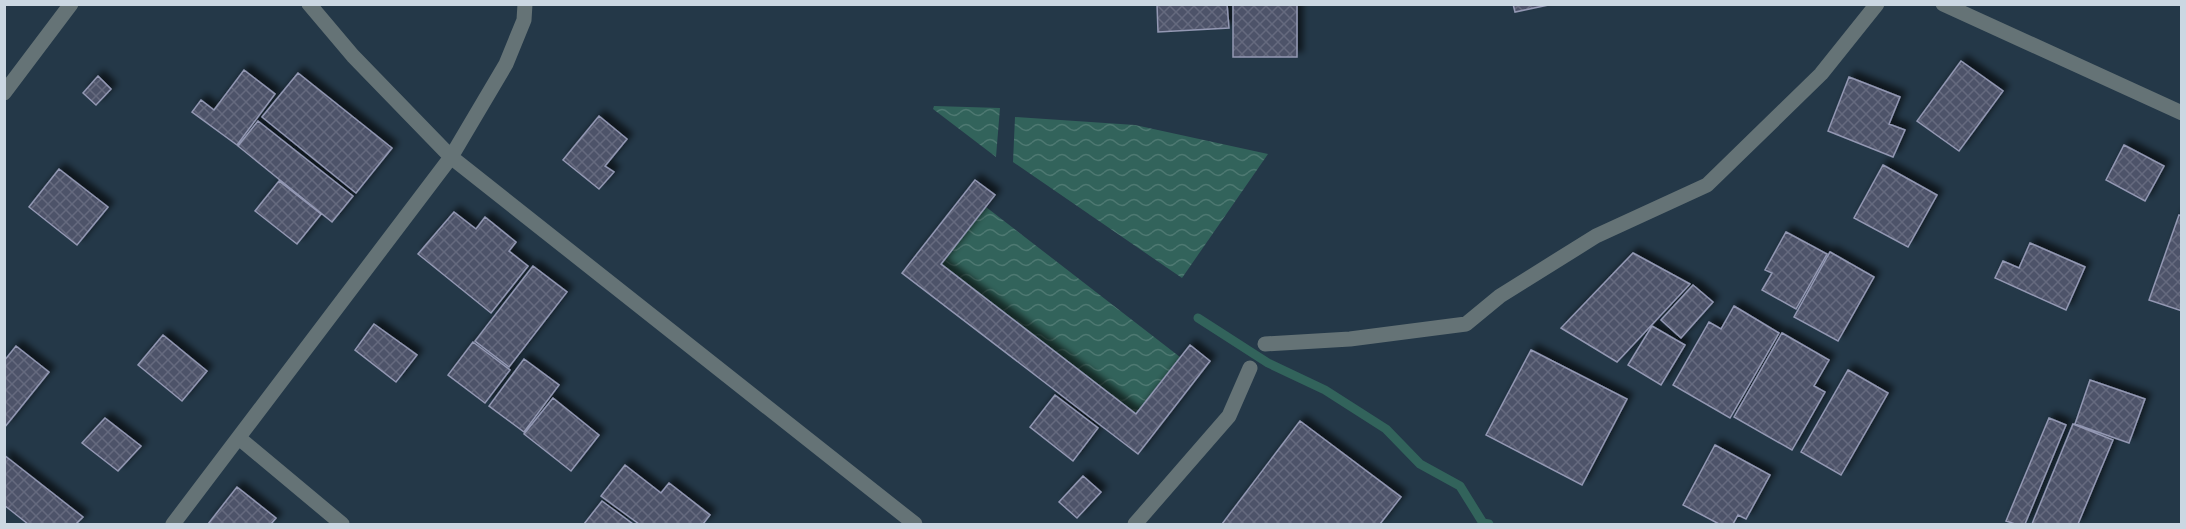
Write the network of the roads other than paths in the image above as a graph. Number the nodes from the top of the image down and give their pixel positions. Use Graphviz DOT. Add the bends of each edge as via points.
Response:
graph roads {
  1 [pos="71,4"];
  2 [pos="309,4"];
  3 [pos="525,4"];
  4 [pos="1877,4"];
  5 [pos="1943,4"];
  6 [pos="4,93"];
  7 [pos="2181,113"];
  8 [pos="451,157"];
  9 [pos="1265,344"];
  10 [pos="1250,368"];
  11 [pos="239,438"];
  12 [pos="173,525"];
  13 [pos="342,525"];
  14 [pos="915,525"];
  15 [pos="1135,525"];
  1 -- 6 [label="street"];
  2 -- 8 [label="street" via="353,56"];
  3 -- 8 [label="street" via="524,20 506,64"];
  4 -- 9 [label="street" via="1821,74 1707,184 1596,236 1500,296 1466,324 1350,339"];
  5 -- 7 [label="street"];
  8 -- 11 [label="street"];
  8 -- 14 [label="street"];
  10 -- 15 [label="street" via="1228,416"];
  11 -- 12 [label="street"];
  11 -- 13 [label="street"];
}
